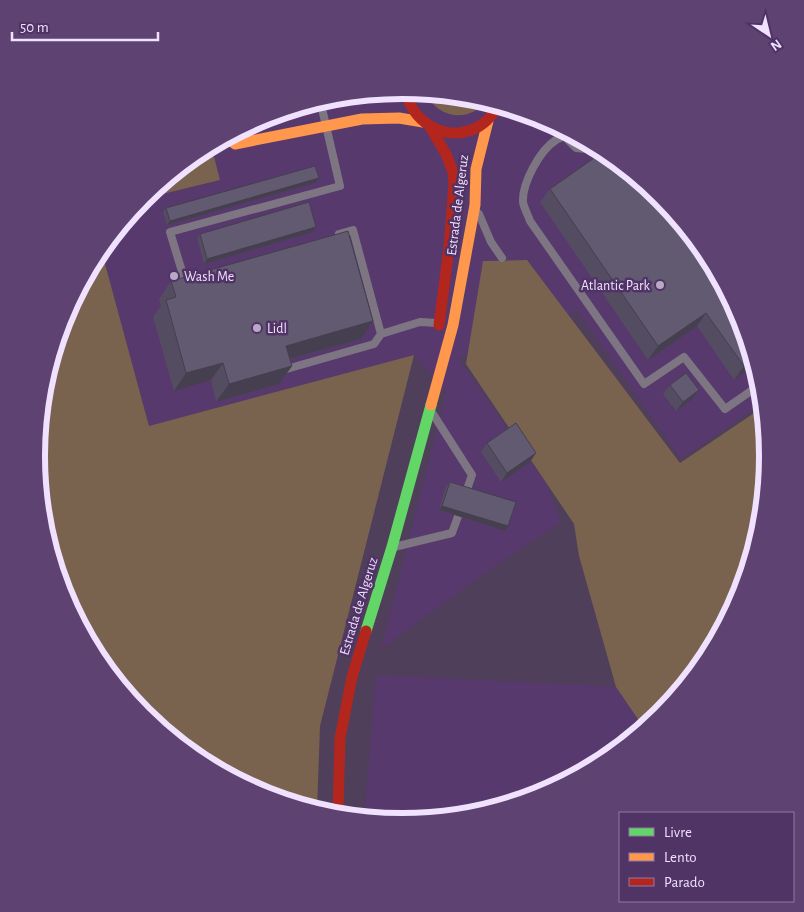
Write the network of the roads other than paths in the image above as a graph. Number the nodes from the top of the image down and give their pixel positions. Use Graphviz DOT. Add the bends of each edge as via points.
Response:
graph roads {
  1 [pos="409,99"];
  2 [pos="322,108"];
  3 [pos="496,112"];
  4 [pos="500,113"];
  5 [pos="490,119"];
  6 [pos="427,125"];
  7 [pos="325,126"];
  8 [pos="561,136"];
  9 [pos="568,140"];
  10 [pos="233,142"];
  11 [pos="583,148"];
  12 [pos="475,205"];
  13 [pos="334,236"];
  14 [pos="502,258"];
  15 [pos="202,272"];
  16 [pos="438,332"];
  17 [pos="381,334"];
  18 [pos="283,370"];
  19 [pos="753,390"];
  20 [pos="429,408"];
  21 [pos="392,547"];
  22 [pos="338,807"];
  1 -- 6 [label="main road, Estrada de Algeruz" via="412,110"];
  2 -- 7 [label="lane"];
  3 -- 5 [label="main road, Estrada de Algeruz"];
  4 -- 5 [label="main road"];
  5 -- 6 [label="main road, Estrada de Algeruz" via="475,130 460,134 445,133"];
  5 -- 12 [label="main road, Estrada de Algeruz" via="476,169"];
  6 -- 7 [label="main road" via="400,118 362,118"];
  6 -- 16 [label="main road, Estrada de Algeruz" via="444,146 453,174 454,192 448,267"];
  7 -- 10 [label="main road"];
  7 -- 15 [label="lane" via="340,186 170,232 184,278"];
  8 -- 19 [label="lane" via="536,164 526,185 525,209 530,221 644,384 684,357 724,409"];
  9 -- 11 [label="lane" via="576,148"];
  12 -- 14 [label="lane" via="491,242"];
  12 -- 20 [label="main road, Estrada de Algeruz" via="453,325"];
  13 -- 17 [label="lane" via="353,230"];
  16 -- 17 [label="lane" via="420,322"];
  16 -- 20 [label="main road, Estrada de Algeruz"];
  17 -- 18 [label="lane" via="374,344"];
  20 -- 21 [label="main road, Estrada de Algeruz"];
  20 -- 21 [label="lane" via="472,475 452,533"];
  21 -- 22 [label="main road, Estrada de Algeruz" via="352,677 340,738"];
}
